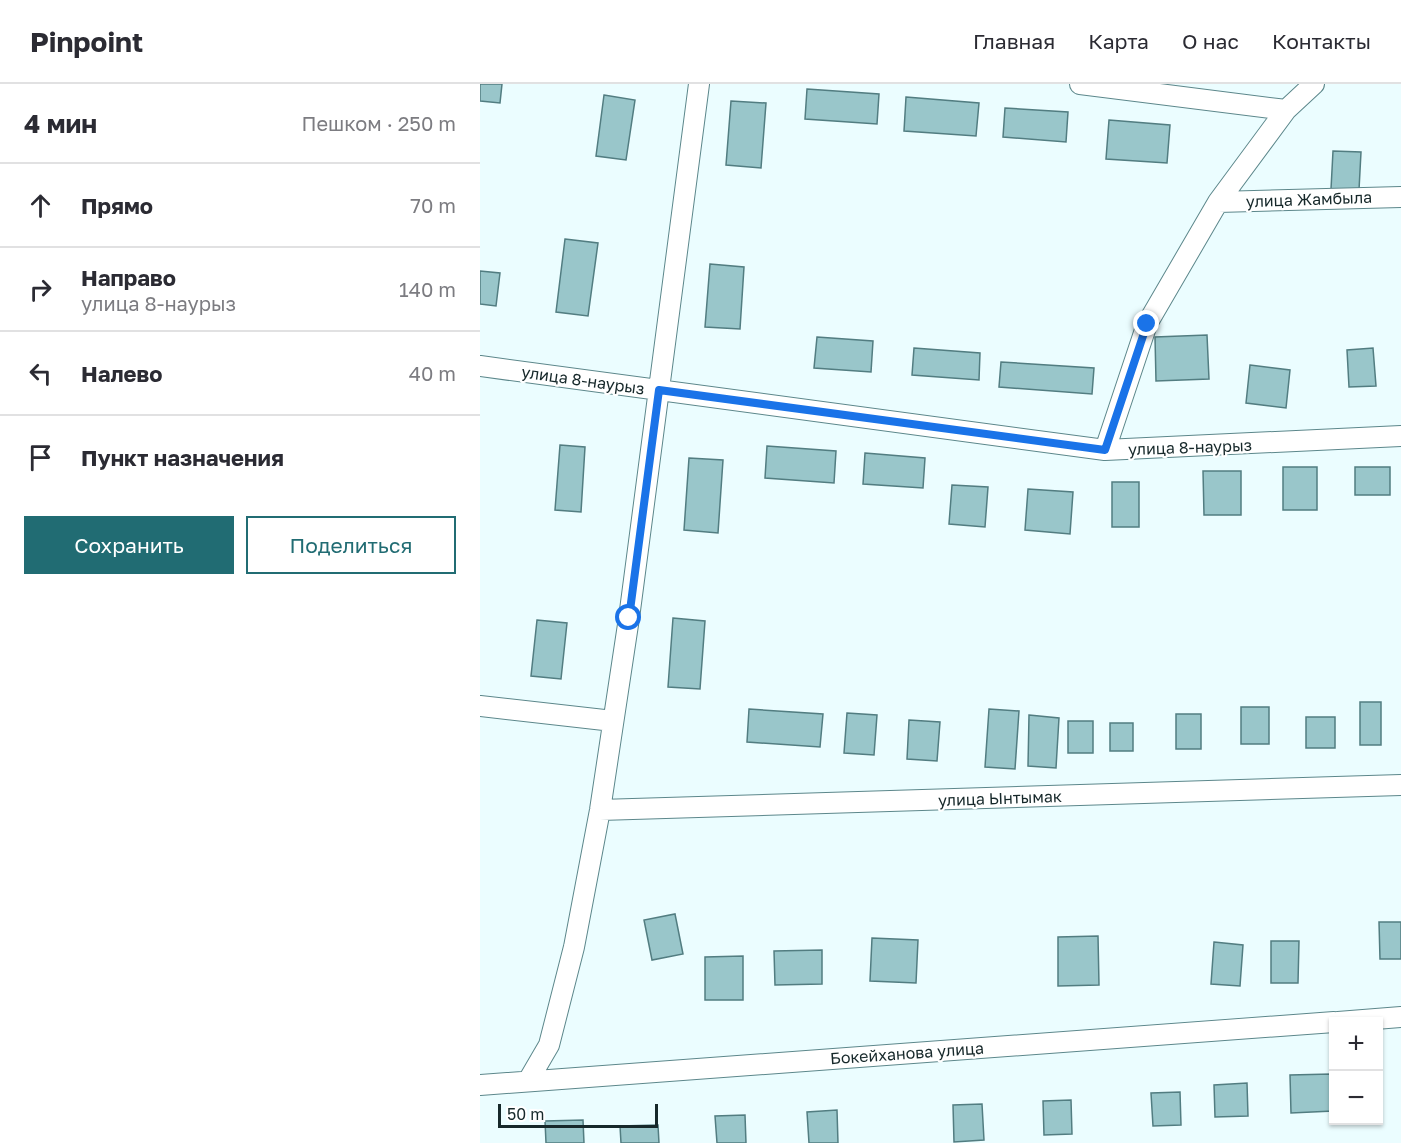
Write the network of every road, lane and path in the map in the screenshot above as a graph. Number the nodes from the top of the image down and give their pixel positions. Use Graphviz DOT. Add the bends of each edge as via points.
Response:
graph roads {
  1 [pos="699,84"];
  2 [pos="1080,84"];
  3 [pos="1314,84"];
  4 [pos="1286,110"];
  5 [pos="1401,197"];
  6 [pos="1218,202"];
  7 [pos="480,366"];
  8 [pos="659,390"];
  9 [pos="1401,436"];
  10 [pos="1105,450"];
  11 [pos="480,706"];
  12 [pos="614,721"];
  13 [pos="1401,785"];
  14 [pos="600,810"];
  15 [pos="1401,1017"];
  16 [pos="1383,1018"];
  17 [pos="1329,1023"];
  18 [pos="528,1082"];
  19 [pos="480,1085"];
  1 -- 8 [label="street"];
  2 -- 4 [label="street"];
  3 -- 4 [label="street"];
  4 -- 6 [label="street"];
  5 -- 6 [label="street, улица Жамбыла"];
  6 -- 10 [label="street" via="1147,324"];
  7 -- 8 [label="street, улица 8-наурыз"];
  8 -- 10 [label="street, улица 8-наурыз"];
  8 -- 12 [label="street"];
  9 -- 10 [label="street, улица 8-наурыз"];
  11 -- 12 [label="street"];
  12 -- 14 [label="street"];
  13 -- 14 [label="street, улица Ынтымак"];
  14 -- 18 [label="street" via="574,947 549,1045"];
  15 -- 16 [label="street, Бокейханова улица"];
  17 -- 18 [label="street, Бокейханова улица"];
  18 -- 19 [label="street, Бокейханова улица"];
}
